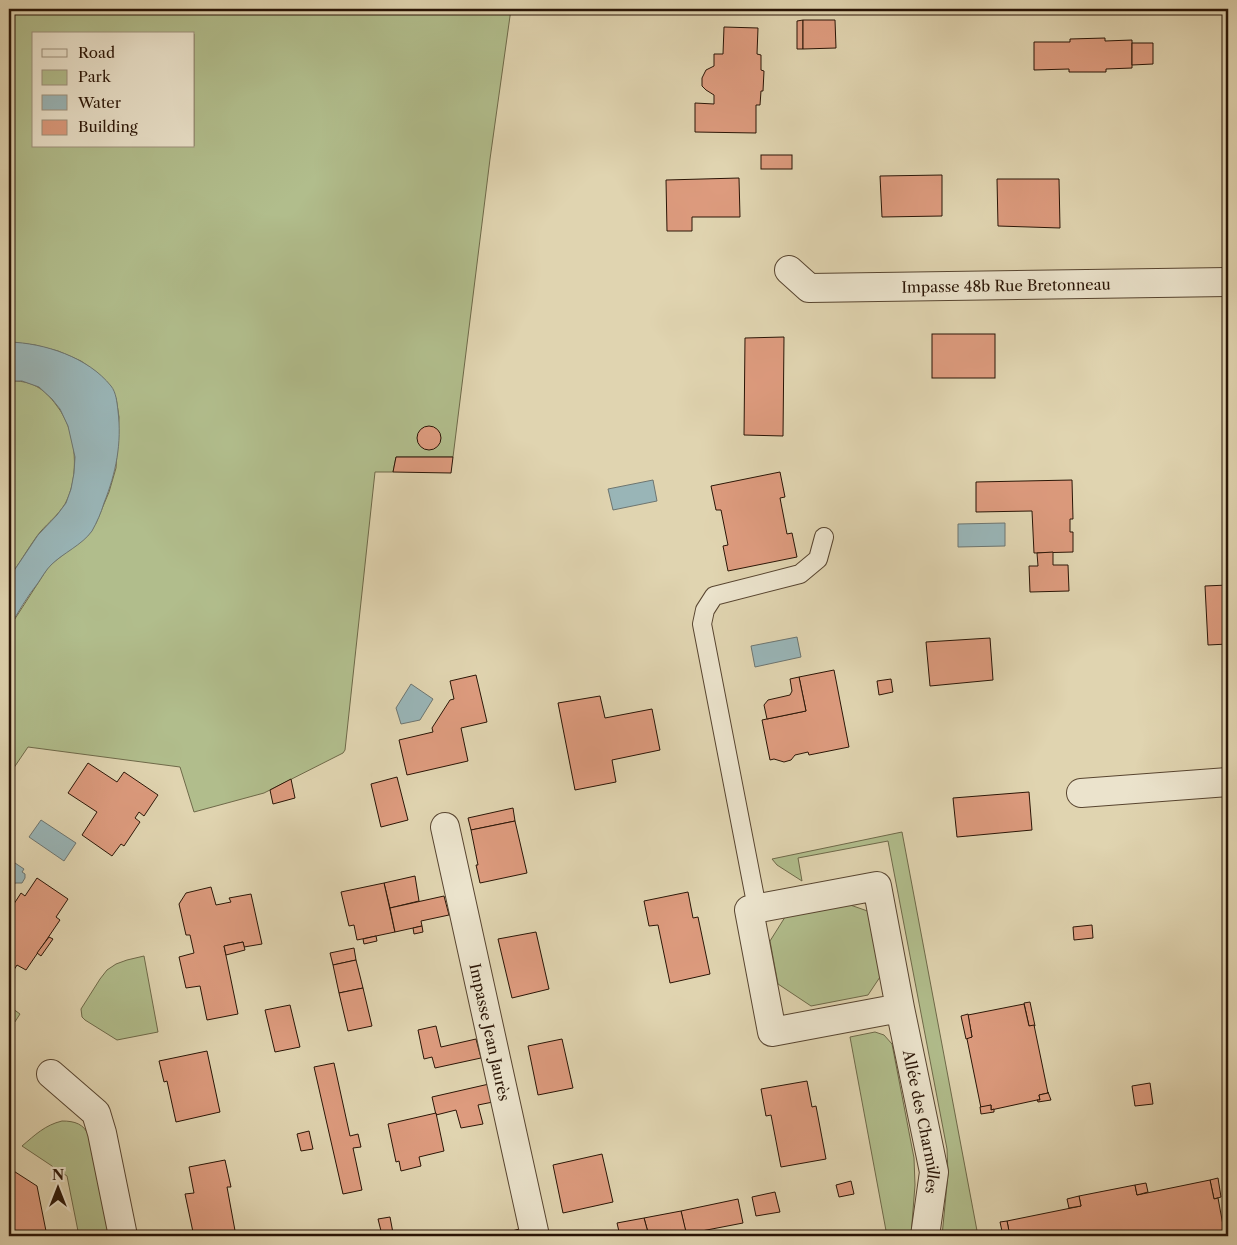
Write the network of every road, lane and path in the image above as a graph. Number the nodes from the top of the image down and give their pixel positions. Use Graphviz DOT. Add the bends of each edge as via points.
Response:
graph roads {
  1 [pos="789,270"];
  2 [pos="1228,282"];
  3 [pos="824,537"];
  4 [pos="1228,782"];
  5 [pos="1081,793"];
  6 [pos="445,827"];
  7 [pos="757,908"];
  8 [pos="900,1008"];
  9 [pos="51,1074"];
  10 [pos="123,1236"];
  11 [pos="535,1236"];
  12 [pos="925,1236"];
  1 -- 2 [label="street, Impasse 48b Rue Bretonneau" via="809,288"];
  3 -- 7 [label="lane" via="818,559 800,574 714,596 705,610 702,624"];
  4 -- 5 [label="street"];
  6 -- 11 [label="street, Impasse Jean Jaurès"];
  7 -- 8 [label="street, Allée des Charmilles" via="877,886"];
  7 -- 8 [label="street" via="749,910 772,1032"];
  8 -- 12 [label="street, Allée des Charmilles" via="934,1172"];
  9 -- 10 [label="street" via="96,1113"];
}
